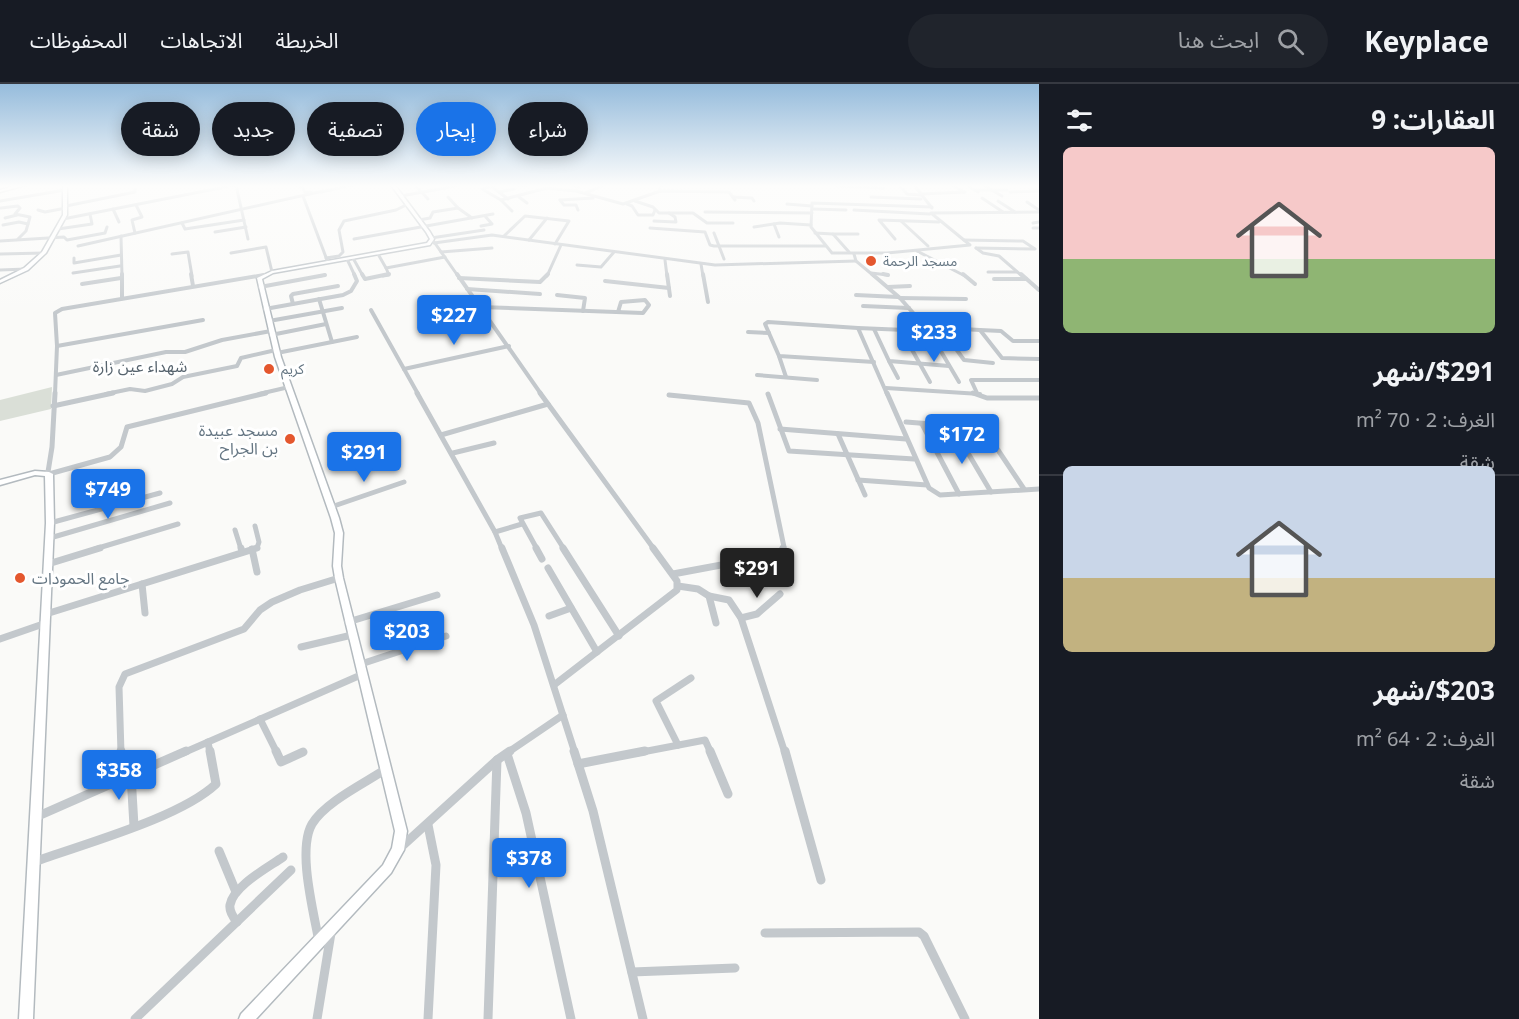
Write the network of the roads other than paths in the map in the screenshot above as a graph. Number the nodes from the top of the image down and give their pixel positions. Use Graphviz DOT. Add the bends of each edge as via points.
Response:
graph roads {
  1 [pos="27,229"];
  2 [pos="58,229"];
  3 [pos="107,229"];
  4 [pos="134,229"];
  5 [pos="156,229"];
  6 [pos="236,229"];
  7 [pos="246,229"];
  8 [pos="315,229"];
  9 [pos="340,229"];
  10 [pos="410,229"];
  11 [pos="426,229"];
  12 [pos="511,229"];
  13 [pos="539,229"];
  14 [pos="566,229"];
  15 [pos="659,229"];
  16 [pos="776,229"];
  17 [pos="813,229"];
  18 [pos="886,229"];
  19 [pos="909,229"];
  20 [pos="949,229"];
  21 [pos="484,230"];
  22 [pos="215,232"];
  23 [pos="135,233"];
  24 [pos="714,233"];
  25 [pos="815,233"];
  26 [pos="833,234"];
  27 [pos="858,234"];
  28 [pos="487,235"];
  29 [pos="121,236"];
  30 [pos="504,236"];
  31 [pos="780,237"];
  32 [pos="52,239"];
  33 [pos="248,239"];
  34 [pos="354,239"];
  35 [pos="895,239"];
  36 [pos="18,240"];
  37 [pos="433,240"];
  38 [pos="530,240"];
  39 [pos="964,240"];
  40 [pos="0,241"];
  41 [pos="555,244"];
  42 [pos="970,244"];
  43 [pos="561,245"];
  44 [pos="78,246"];
  45 [pos="720,246"];
  46 [pos="825,246"];
  47 [pos="928,246"];
  48 [pos="485,248"];
  49 [pos="492,248"];
  50 [pos="976,248"];
  51 [pos="917,250"];
  52 [pos="441,252"];
  53 [pos="614,252"];
  54 [pos="44,253"];
  55 [pos="231,253"];
  56 [pos="852,253"];
  57 [pos="983,253"];
  58 [pos="0,254"];
  59 [pos="172,254"];
  60 [pos="378,254"];
  61 [pos="121,255"];
  62 [pos="488,255"];
  63 [pos="445,257"];
  64 [pos="350,258"];
  65 [pos="724,259"];
  66 [pos="327,260"];
  67 [pos="665,260"];
  68 [pos="856,261"];
  69 [pos="991,262"];
  70 [pos="73,263"];
  71 [pos="701,264"];
  72 [pos="577,265"];
  73 [pos="120,266"];
  74 [pos="386,268"];
  75 [pos="26,269"];
  76 [pos="0,270"];
  77 [pos="988,272"];
  78 [pos="1018,272"];
  79 [pos="72,273"];
  80 [pos="268,273"];
  81 [pos="871,273"];
  82 [pos="325,275"];
  83 [pos="888,275"];
  84 [pos="120,278"];
  85 [pos="459,278"];
  86 [pos="307,279"];
  87 [pos="994,279"];
  88 [pos="1026,279"];
  89 [pos="605,281"];
  90 [pos="0,282"];
  91 [pos="82,284"];
  92 [pos="975,284"];
  93 [pos="193,286"];
  94 [pos="338,286"];
  95 [pos="909,286"];
  96 [pos="260,287"];
  97 [pos="888,287"];
  98 [pos="669,288"];
  99 [pos="467,289"];
  100 [pos="1039,290"];
  101 [pos="312,291"];
  102 [pos="540,294"];
  103 [pos="856,295"];
  104 [pos="670,296"];
  105 [pos="899,297"];
  106 [pos="122,298"];
  107 [pos="319,299"];
  108 [pos="966,299"];
  109 [pos="708,302"];
  110 [pos="292,304"];
  111 [pos="863,306"];
  112 [pos="480,307"];
  113 [pos="342,308"];
  114 [pos="909,308"];
  115 [pos="265,309"];
  116 [pos="371,310"];
  117 [pos="556,310"];
  118 [pos="322,311"];
  119 [pos="583,312"];
  120 [pos="618,312"];
  121 [pos="203,320"];
  122 [pos="326,324"];
  123 [pos="858,328"];
  124 [pos="940,328"];
  125 [pos="270,329"];
  126 [pos="874,329"];
  127 [pos="928,329"];
  128 [pos="901,330"];
  129 [pos="980,330"];
  130 [pos="748,332"];
  131 [pos="769,333"];
  132 [pos="357,337"];
  133 [pos="1039,341"];
  134 [pos="332,342"];
  135 [pos="57,346"];
  136 [pos="509,346"];
  137 [pos="276,352"];
  138 [pos="779,356"];
  139 [pos="1039,359"];
  140 [pos="889,361"];
  141 [pos="874,362"];
  142 [pos="919,363"];
  143 [pos="993,363"];
  144 [pos="949,366"];
  145 [pos="404,369"];
  146 [pos="56,375"];
  147 [pos="757,375"];
  148 [pos="786,377"];
  149 [pos="898,378"];
  150 [pos="817,380"];
  151 [pos="1039,380"];
  152 [pos="930,382"];
  153 [pos="959,382"];
  154 [pos="289,387"];
  155 [pos="886,388"];
  156 [pos="977,393"];
  157 [pos="768,394"];
  158 [pos="669,395"];
  159 [pos="1039,398"];
  160 [pos="548,404"];
  161 [pos="53,406"];
  162 [pos="906,422"];
  163 [pos="922,424"];
  164 [pos="952,426"];
  165 [pos="780,429"];
  166 [pos="984,429"];
  167 [pos="995,429"];
  168 [pos="838,434"];
  169 [pos="441,435"];
  170 [pos="906,439"];
  171 [pos="494,443"];
  172 [pos="453,453"];
  173 [pos="848,455"];
  174 [pos="914,459"];
  175 [pos="48,473"];
  176 [pos="858,480"];
  177 [pos="404,482"];
  178 [pos="0,483"];
  179 [pos="927,485"];
  180 [pos="1024,489"];
  181 [pos="1039,489"];
  182 [pos="991,492"];
  183 [pos="160,493"];
  184 [pos="958,494"];
  185 [pos="865,495"];
  186 [pos="170,503"];
  187 [pos="332,507"];
  188 [pos="50,524"];
  189 [pos="178,524"];
  190 [pos="522,524"];
  191 [pos="255,526"];
  192 [pos="235,530"];
  193 [pos="495,532"];
  194 [pos="50,538"];
  195 [pos="252,549"];
  196 [pos="242,552"];
  197 [pos="542,559"];
  198 [pos="48,564"];
  199 [pos="548,568"];
  200 [pos="257,572"];
  201 [pos="673,574"];
  202 [pos="339,578"];
  203 [pos="142,584"];
  204 [pos="678,586"];
  205 [pos="780,594"];
  206 [pos="437,595"];
  207 [pos="709,596"];
  208 [pos="571,608"];
  209 [pos="145,613"];
  210 [pos="549,616"];
  211 [pos="46,618"];
  212 [pos="741,618"];
  213 [pos="348,622"];
  214 [pos="716,623"];
  215 [pos="352,635"];
  216 [pos="446,636"];
  217 [pos="619,636"];
  218 [pos="0,639"];
  219 [pos="301,647"];
  220 [pos="597,652"];
  221 [pos="361,664"];
  222 [pos="363,675"];
  223 [pos="692,678"];
  224 [pos="554,685"];
  225 [pos="563,715"];
  226 [pos="260,719"];
  227 [pos="208,742"];
  228 [pos="678,745"];
  229 [pos="303,752"];
  230 [pos="507,754"];
  231 [pos="497,760"];
  232 [pos="579,764"];
  233 [pos="386,769"];
  234 [pos="131,775"];
  235 [pos="122,779"];
  236 [pos="728,794"];
  237 [pos="36,817"];
  238 [pos="134,825"];
  239 [pos="428,825"];
  240 [pos="398,850"];
  241 [pos="219,851"];
  242 [pos="283,857"];
  243 [pos="33,862"];
  244 [pos="291,870"];
  245 [pos="821,880"];
  246 [pos="236,892"];
  247 [pos="237,922"];
  248 [pos="332,929"];
  249 [pos="765,933"];
  250 [pos="319,943"];
  251 [pos="735,968"];
  252 [pos="632,972"];
  253 [pos="25,1019"];
  254 [pos="135,1019"];
  255 [pos="246,1019"];
  256 [pos="317,1019"];
  257 [pos="428,1019"];
  258 [pos="488,1019"];
  259 [pos="571,1019"];
  260 [pos="643,1019"];
  261 [pos="965,1019"];
  1 -- 36 [label="street"];
  2 -- 32 [label="street"];
  3 -- 32 [label="street" via="102,235"];
  4 -- 23 [label="street"];
  5 -- 23 [label="street"];
  6 -- 22 [label="street"];
  7 -- 33 [label="street"];
  8 -- 66 [label="street"];
  9 -- 66 [label="street" via="343,252"];
  10 -- 34 [label="street"];
  11 -- 37 [label="street"];
  12 -- 30 [label="street"];
  13 -- 38 [label="street"];
  14 -- 41 [label="street"];
  15 -- 45 [label="street" via="705,232 710,245"];
  16 -- 31 [label="street"];
  17 -- 25 [label="street"];
  18 -- 35 [label="street"];
  19 -- 47 [label="street"];
  20 -- 39 [label="street"];
  21 -- 28 [label="street"];
  21 -- 37 [label="street"];
  23 -- 29 [label="street"];
  24 -- 45 [label="street"];
  25 -- 26 [label="street"];
  25 -- 46 [label="street"];
  26 -- 27 [label="street"];
  26 -- 56 [label="street"];
  28 -- 30 [label="street"];
  28 -- 37 [label="street"];
  29 -- 44 [label="street"];
  29 -- 61 [label="street"];
  30 -- 38 [label="street"];
  32 -- 36 [label="street"];
  32 -- 54 [label="street"];
  36 -- 40 [label="street"];
  37 -- 52 [label="street"];
  37 -- 60 [label="street"];
  38 -- 41 [label="street"];
  39 -- 42 [label="street"];
  39 -- 50 [label="street" via="1023,241 1035,249"];
  41 -- 43 [label="street"];
  42 -- 50 [label="street"];
  42 -- 51 [label="street"];
  43 -- 53 [label="street"];
  43 -- 85 [label="street" via="550,273 540,282"];
  45 -- 46 [label="street"];
  45 -- 65 [label="street"];
  46 -- 56 [label="street" via="834,254"];
  48 -- 49 [label="street"];
  48 -- 52 [label="street"];
  48 -- 62 [label="street"];
  50 -- 57 [label="street"];
  51 -- 56 [label="street"];
  51 -- 92 [label="street"];
  52 -- 63 [label="street"];
  53 -- 67 [label="street"];
  53 -- 72 [label="street" via="601,267"];
  54 -- 58 [label="street"];
  54 -- 75 [label="street"];
  55 -- 80 [label="street" via="266,247"];
  56 -- 68 [label="street"];
  57 -- 69 [label="street"];
  57 -- 78 [label="street" via="999,256"];
  59 -- 93 [label="street" via="188,252"];
  60 -- 64 [label="street"];
  60 -- 74 [label="street"];
  61 -- 70 [label="street"];
  61 -- 73 [label="street"];
  63 -- 74 [label="street"];
  63 -- 85 [label="street"];
  64 -- 66 [label="street"];
  64 -- 74 [label="street" via="365,279 389,275"];
  64 -- 107 [label="street" via="357,281 351,291"];
  66 -- 80 [label="street"];
  67 -- 71 [label="street"];
  67 -- 98 [label="street"];
  68 -- 71 [label="street"];
  68 -- 81 [label="street"];
  71 -- 109 [label="street"];
  73 -- 79 [label="street"];
  73 -- 84 [label="street"];
  75 -- 76 [label="street"];
  75 -- 90 [label="street"];
  77 -- 78 [label="street"];
  78 -- 88 [label="street"];
  80 -- 93 [label="street"];
  80 -- 96 [label="street" via="259,278"];
  81 -- 83 [label="street"];
  81 -- 97 [label="street"];
  82 -- 86 [label="street"];
  84 -- 91 [label="street"];
  84 -- 106 [label="street"];
  85 -- 99 [label="street"];
  86 -- 96 [label="street"];
  86 -- 101 [label="street"];
  87 -- 88 [label="street"];
  88 -- 100 [label="street"];
  89 -- 98 [label="street"];
  93 -- 106 [label="street"];
  94 -- 101 [label="street"];
  95 -- 97 [label="street"];
  96 -- 115 [label="street"];
  97 -- 105 [label="street"];
  98 -- 104 [label="street"];
  99 -- 102 [label="street"];
  99 -- 112 [label="street"];
  101 -- 110 [label="street" via="291,295"];
  103 -- 105 [label="street"];
  105 -- 108 [label="street"];
  105 -- 114 [label="street"];
  106 -- 135 [label="street" via="57,311"];
  107 -- 110 [label="street"];
  107 -- 118 [label="street"];
  110 -- 115 [label="street"];
  111 -- 114 [label="street"];
  112 -- 117 [label="street"];
  112 -- 136 [label="street"];
  113 -- 118 [label="street"];
  114 -- 127 [label="street"];
  115 -- 125 [label="street"];
  116 -- 145 [label="street"];
  117 -- 119 [label="street"];
  117 -- 119 [label="street" via="557,293 585,298"];
  118 -- 122 [label="street"];
  118 -- 125 [label="street"];
  119 -- 120 [label="street"];
  120 -- 120 [label="street" via="643,313 649,305 645,300 626,300 621,302"];
  121 -- 135 [label="street"];
  122 -- 125 [label="street"];
  122 -- 134 [label="street"];
  123 -- 126 [label="street"];
  123 -- 131 [label="street" via="768,322 765,324"];
  123 -- 141 [label="street"];
  124 -- 127 [label="street"];
  124 -- 129 [label="street"];
  124 -- 143 [label="street" via="964,360"];
  125 -- 137 [label="street"];
  125 -- 146 [label="street" via="202,348"];
  126 -- 128 [label="street"];
  126 -- 140 [label="street"];
  127 -- 128 [label="street"];
  127 -- 144 [label="street"];
  128 -- 142 [label="street"];
  129 -- 133 [label="street" via="1001,331 1013,341"];
  129 -- 139 [label="street" via="1002,358"];
  130 -- 131 [label="street"];
  131 -- 138 [label="street"];
  132 -- 134 [label="street"];
  134 -- 137 [label="street"];
  135 -- 146 [label="street"];
  136 -- 145 [label="street"];
  136 -- 160 [label="street"];
  137 -- 154 [label="street"];
  137 -- 161 [label="street" via="241,358 237,366 183,377 172,384"];
  138 -- 141 [label="street"];
  138 -- 148 [label="street"];
  140 -- 142 [label="street"];
  140 -- 149 [label="street"];
  141 -- 155 [label="street"];
  142 -- 144 [label="street"];
  142 -- 152 [label="street"];
  144 -- 153 [label="street"];
  145 -- 169 [label="street"];
  146 -- 161 [label="street"];
  147 -- 148 [label="street"];
  148 -- 150 [label="street"];
  151 -- 156 [label="street" via="971,380"];
  154 -- 175 [label="street" via="127,427 122,447 110,457"];
  154 -- 187 [label="street"];
  155 -- 156 [label="street"];
  155 -- 170 [label="street"];
  156 -- 159 [label="street" via="987,398"];
  157 -- 165 [label="street"];
  158 -- 201 [label="street" via="749,403 758,423 784,547 780,554"];
  160 -- 169 [label="street"];
  160 -- 201 [label="street"];
  161 -- 175 [label="street"];
  162 -- 163 [label="street"];
  163 -- 164 [label="street"];
  163 -- 184 [label="street"];
  164 -- 166 [label="street"];
  164 -- 182 [label="street"];
  165 -- 168 [label="street"];
  165 -- 173 [label="street" via="789,451"];
  166 -- 167 [label="street"];
  166 -- 180 [label="street"];
  168 -- 170 [label="street"];
  168 -- 173 [label="street"];
  169 -- 172 [label="street"];
  170 -- 174 [label="street"];
  171 -- 172 [label="street"];
  172 -- 193 [label="street"];
  173 -- 174 [label="street"];
  173 -- 176 [label="street"];
  174 -- 179 [label="street"];
  175 -- 178 [label="street"];
  175 -- 188 [label="street"];
  176 -- 179 [label="street"];
  176 -- 185 [label="street"];
  177 -- 187 [label="street"];
  179 -- 184 [label="street" via="938,494"];
  180 -- 181 [label="street"];
  180 -- 182 [label="street"];
  182 -- 184 [label="street"];
  183 -- 188 [label="street"];
  186 -- 194 [label="street"];
  187 -- 202 [label="street" via="339,533"];
  188 -- 194 [label="street"];
  189 -- 198 [label="street"];
  190 -- 193 [label="street"];
  190 -- 197 [label="street"];
  190 -- 217 [label="street" via="521,517 541,513"];
  191 -- 195 [label="street" via="259,546"];
  192 -- 196 [label="street"];
  193 -- 224 [label="street"];
  194 -- 198 [label="street"];
  195 -- 196 [label="street"];
  195 -- 200 [label="street"];
  196 -- 203 [label="street"];
  198 -- 211 [label="street"];
  199 -- 208 [label="street"];
  201 -- 204 [label="street"];
  202 -- 213 [label="street"];
  202 -- 235 [label="street" via="286,595 262,609 244,629 125,674 119,687"];
  203 -- 209 [label="street"];
  203 -- 211 [label="street"];
  204 -- 207 [label="street"];
  204 -- 217 [label="street"];
  205 -- 212 [label="street" via="757,614"];
  206 -- 213 [label="street"];
  207 -- 212 [label="street" via="731,600"];
  207 -- 214 [label="street"];
  208 -- 210 [label="street"];
  208 -- 220 [label="street"];
  211 -- 218 [label="street"];
  211 -- 237 [label="street"];
  212 -- 245 [label="street"];
  213 -- 215 [label="street"];
  215 -- 219 [label="street"];
  215 -- 221 [label="street"];
  216 -- 221 [label="street"];
  217 -- 220 [label="street"];
  220 -- 224 [label="street"];
  221 -- 222 [label="street"];
  222 -- 226 [label="street"];
  222 -- 233 [label="street"];
  223 -- 228 [label="street" via="656,701"];
  224 -- 225 [label="street"];
  225 -- 230 [label="street"];
  225 -- 232 [label="street"];
  226 -- 227 [label="street"];
  226 -- 229 [label="street" via="281,762"];
  227 -- 234 [label="street"];
  227 -- 238 [label="street" via="214,789"];
  228 -- 232 [label="street"];
  228 -- 236 [label="street" via="708,742"];
  230 -- 231 [label="street"];
  230 -- 259 [label="street" via="526,813"];
  231 -- 239 [label="street"];
  231 -- 258 [label="street"];
  232 -- 252 [label="street"];
  233 -- 240 [label="street" via="401,831"];
  233 -- 250 [label="street" via="320,816 307,834"];
  234 -- 235 [label="street"];
  234 -- 238 [label="street"];
  235 -- 237 [label="street"];
  237 -- 243 [label="street"];
  238 -- 243 [label="street"];
  239 -- 240 [label="street"];
  239 -- 257 [label="street" via="436,873"];
  240 -- 248 [label="street" via="387,869"];
  241 -- 246 [label="street"];
  242 -- 246 [label="street"];
  243 -- 253 [label="street"];
  244 -- 247 [label="street"];
  246 -- 247 [label="street" via="230,911"];
  247 -- 254 [label="street"];
  248 -- 250 [label="street"];
  248 -- 256 [label="street"];
  249 -- 261 [label="street" via="919,932"];
  250 -- 255 [label="street"];
  251 -- 252 [label="street"];
  252 -- 260 [label="street"];
}
